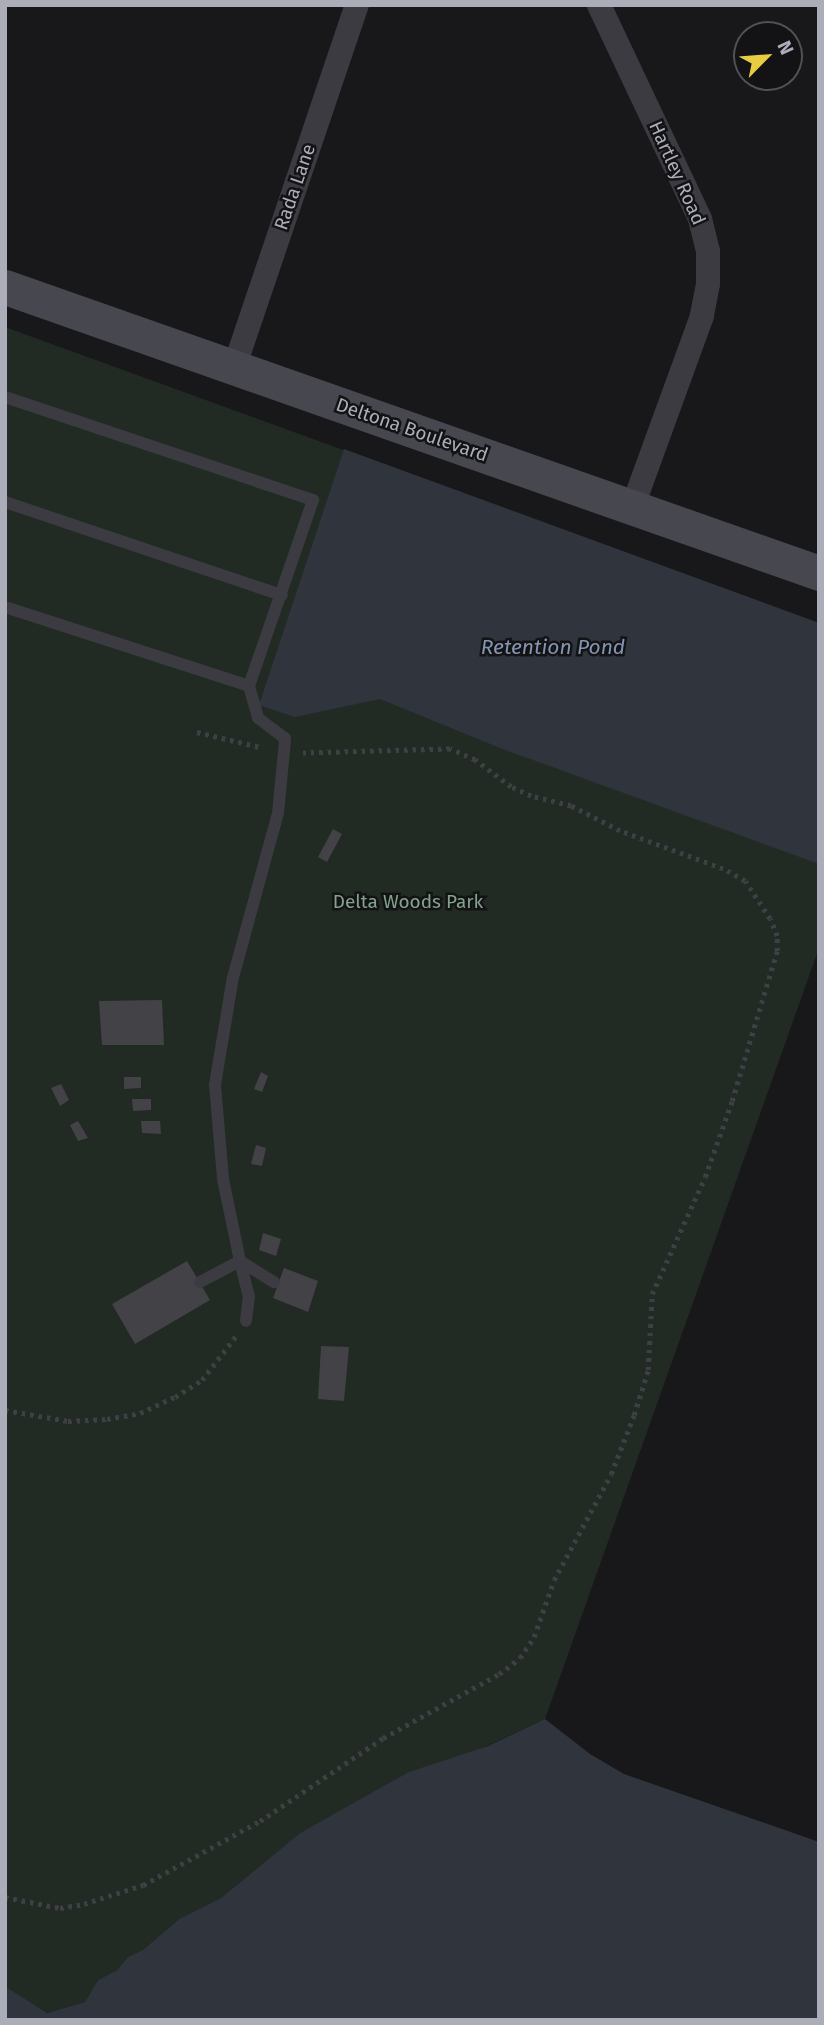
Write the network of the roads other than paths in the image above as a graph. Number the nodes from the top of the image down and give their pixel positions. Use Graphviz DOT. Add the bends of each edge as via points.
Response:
graph roads {
  1 [pos="357,5"];
  2 [pos="599,5"];
  3 [pos="5,288"];
  4 [pos="234,368"];
  5 [pos="5,397"];
  6 [pos="5,502"];
  7 [pos="632,508"];
  8 [pos="819,573"];
  9 [pos="282,594"];
  10 [pos="5,607"];
  11 [pos="249,685"];
  12 [pos="240,1261"];
  13 [pos="200,1282"];
  14 [pos="274,1282"];
  15 [pos="246,1321"];
  1 -- 4 [label="street, Rada Lane"];
  2 -- 7 [label="street, Hartley Road" via="700,219 708,251 702,316"];
  3 -- 4 [label="main road, Deltona Boulevard"];
  4 -- 7 [label="main road, Deltona Boulevard"];
  5 -- 9 [label="lane" via="313,500"];
  6 -- 9 [label="lane"];
  7 -- 8 [label="main road, Deltona Boulevard"];
  9 -- 11 [label="lane"];
  10 -- 11 [label="lane"];
  11 -- 12 [label="lane" via="258,718 285,738 278,813 233,977 215,1085 223,1179"];
  12 -- 13 [label="lane"];
  12 -- 14 [label="lane"];
  12 -- 15 [label="lane" via="249,1296"];
}
